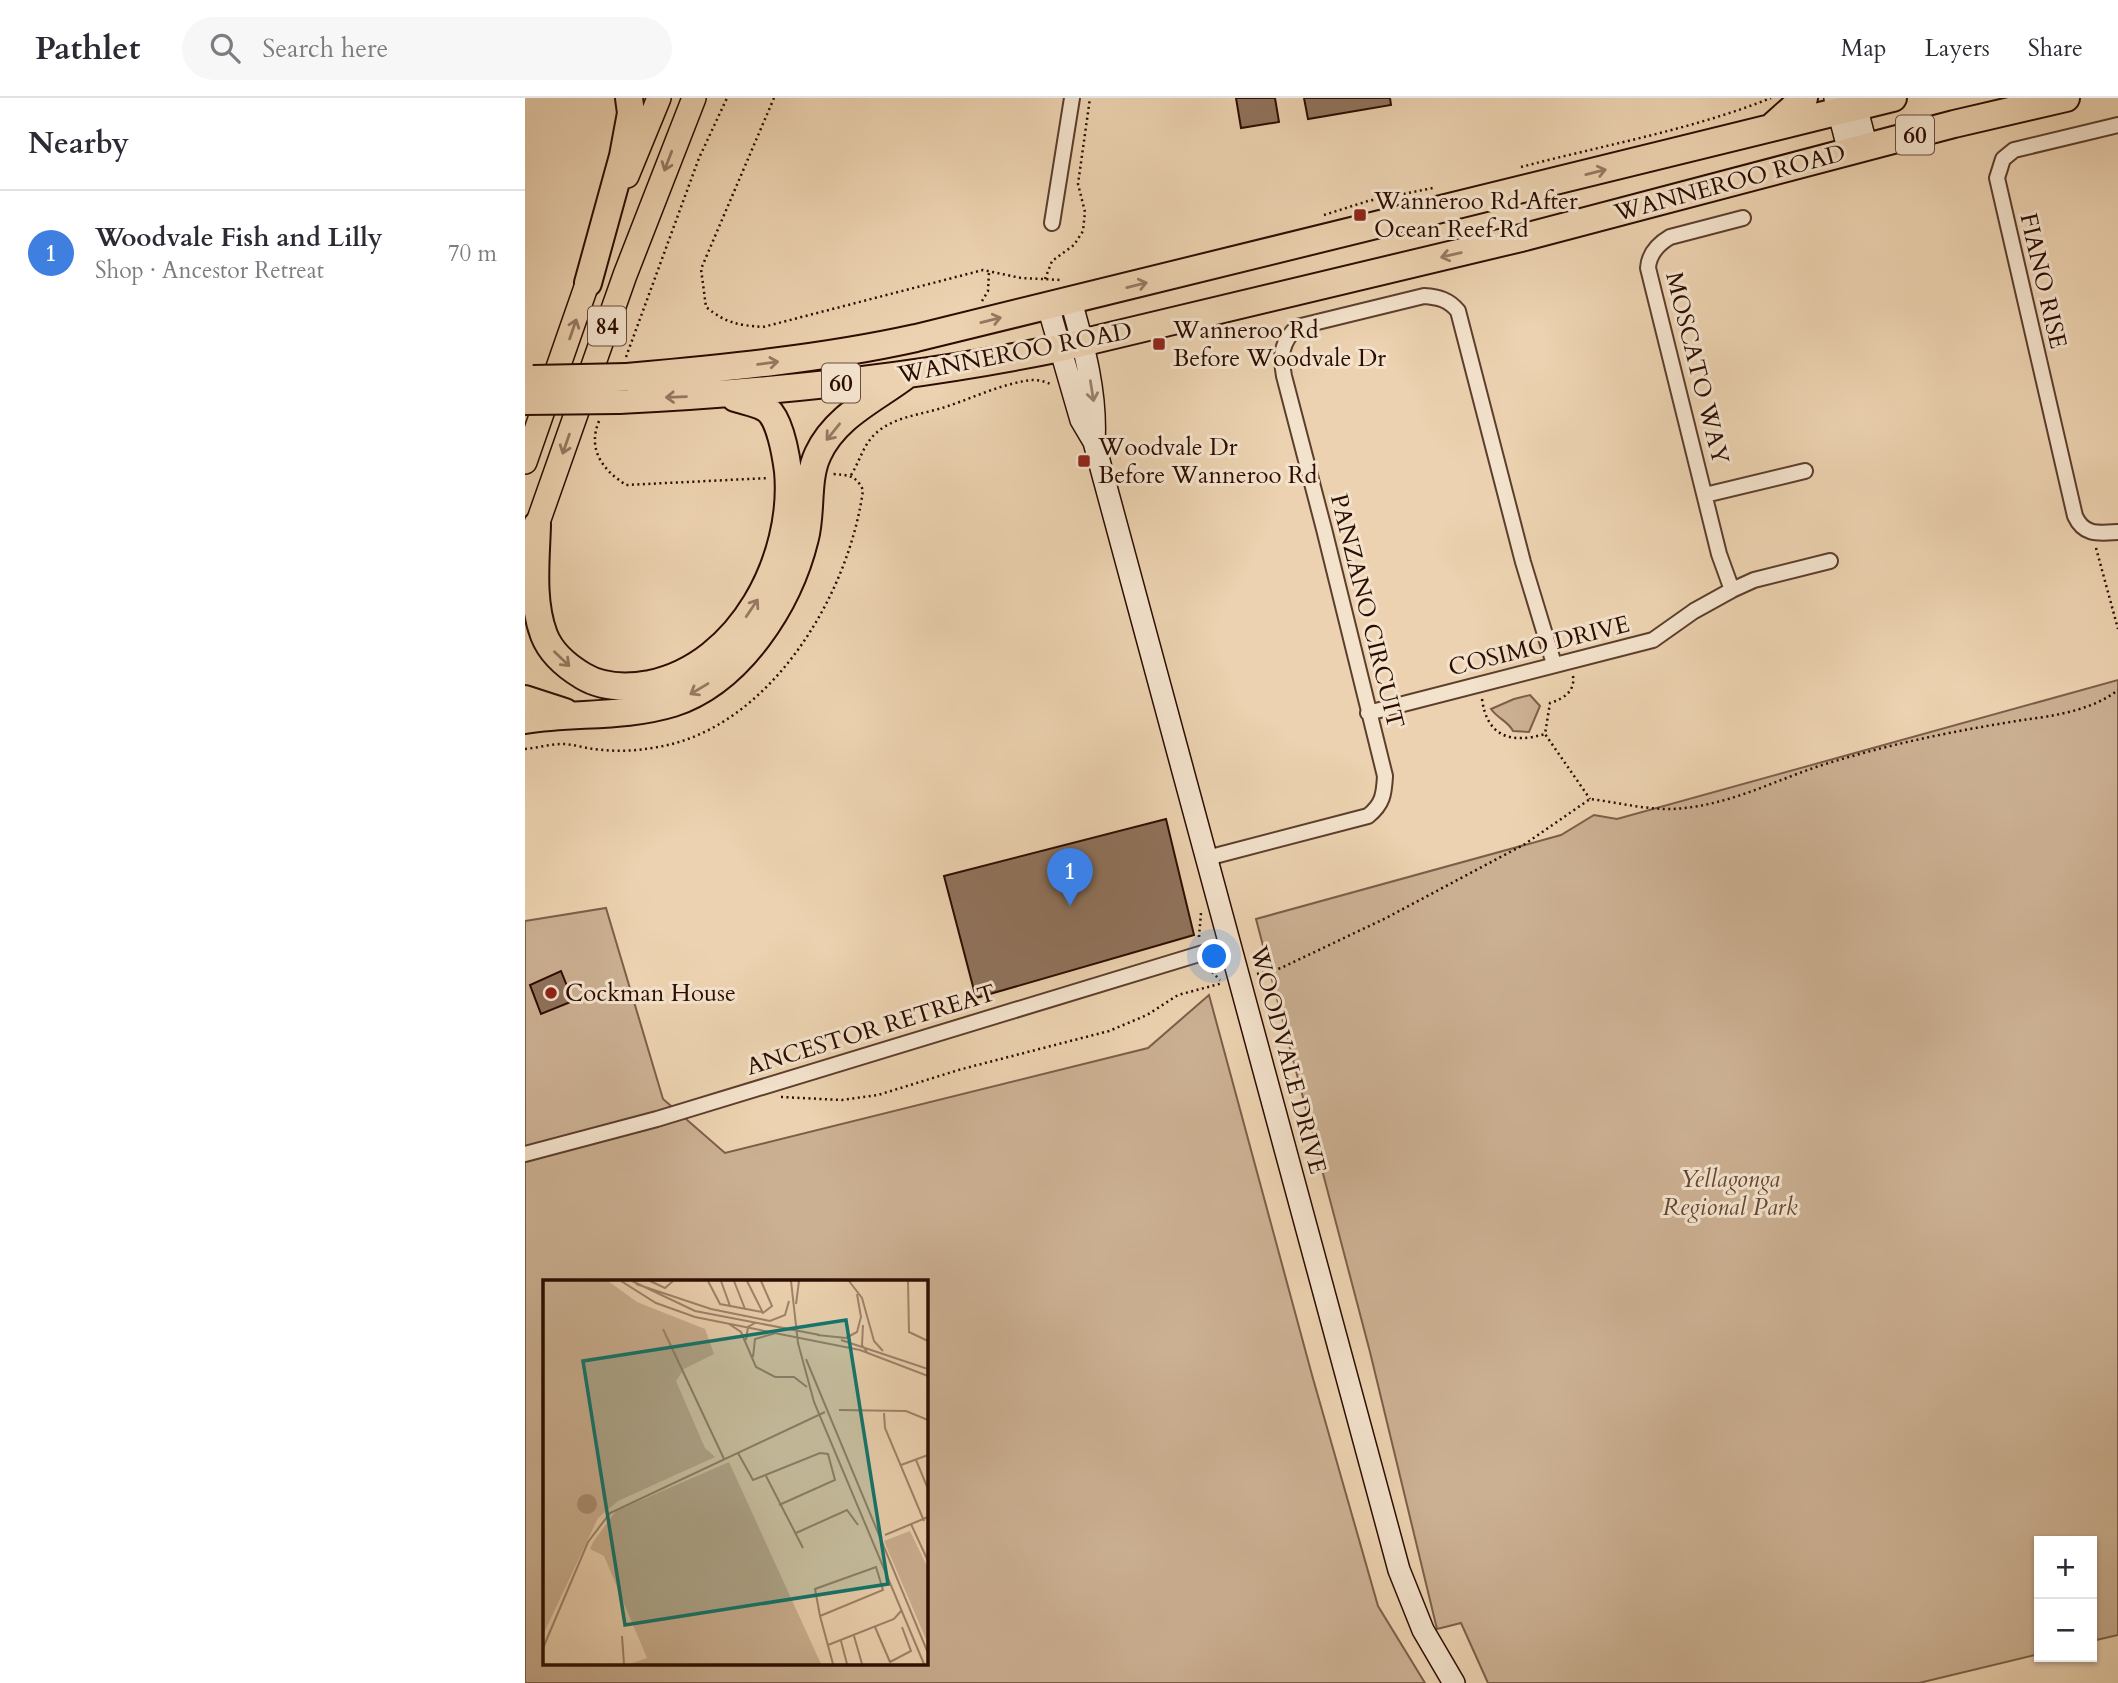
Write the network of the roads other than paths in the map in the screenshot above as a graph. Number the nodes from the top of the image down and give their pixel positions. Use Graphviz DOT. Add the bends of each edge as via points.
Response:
graph roads {
  1 [pos="629,98"];
  2 [pos="659,98"];
  3 [pos="694,98"];
  4 [pos="1072,98"];
  5 [pos="1804,98"];
  6 [pos="1893,98"];
  7 [pos="2067,98"];
  8 [pos="1846,104"];
  9 [pos="2118,125"];
  10 [pos="1770,128"];
  11 [pos="1858,150"];
  12 [pos="1743,218"];
  13 [pos="1052,223"];
  14 [pos="588,283"];
  15 [pos="1059,303"];
  16 [pos="1071,346"];
  17 [pos="906,376"];
  18 [pos="528,387"];
  19 [pos="618,389"];
  20 [pos="726,395"];
  21 [pos="525,462"];
  22 [pos="1805,471"];
  23 [pos="1705,495"];
  24 [pos="537,525"];
  25 [pos="2118,532"];
  26 [pos="525,557"];
  27 [pos="1830,561"];
  28 [pos="1732,590"];
  29 [pos="1560,669"];
  30 [pos="525,699"];
  31 [pos="1368,713"];
  32 [pos="573,714"];
  33 [pos="525,720"];
  34 [pos="1207,858"];
  35 [pos="1229,945"];
  36 [pos="525,1154"];
  37 [pos="1454,1683"];
  1 -- 14 [label="highway" via="631,113 623,156"];
  2 -- 14 [label="main road, 84"];
  3 -- 24 [label="main road, 84, one-way" via="625,275"];
  4 -- 13 [label="street"];
  5 -- 10 [label="highway"];
  6 -- 8 [label="highway, WANNEROO ROAD / 60"];
  7 -- 11 [label="highway, WANNEROO ROAD / 60"];
  8 -- 10 [label="highway, WANNEROO ROAD / 60"];
  8 -- 11 [label="street"];
  9 -- 25 [label="street, FIANO RISE" via="2014,150 2003,159 1997,178 2075,516 2088,531"];
  15 -- 10 [label="highway, WANNEROO ROAD / 60, one-way"];
  11 -- 16 [label="highway, WANNEROO ROAD / 60, one-way" via="1525,237"];
  12 -- 23 [label="street, MOSCATO WAY" via="1670,237 1655,249 1648,268"];
  21 -- 14 [label="main road, 84, one-way"];
  15 -- 16 [label="street, WOODVALE DRIVE"];
  19 -- 15 [label="highway, 60, one-way" via="875,348"];
  16 -- 17 [label="highway, WANNEROO ROAD / 60"];
  16 -- 34 [label="street, WOODVALE DRIVE" via="1096,415 1094,442"];
  17 -- 20 [label="highway, WANNEROO ROAD / 60"];
  17 -- 32 [label="highway, one-way" via="849,414 817,455 806,537 796,566 780,601 743,654 723,674 676,702 624,714"];
  18 -- 19 [label="highway, 60, bridge"];
  20 -- 19 [label="highway, WANNEROO ROAD / 60, one-way"];
  24 -- 20 [label="highway, one-way" via="539,618 544,637 572,669 591,681 640,686 684,673 706,659 739,626 766,584 779,555 789,505 787,463 773,415 766,408"];
  22 -- 23 [label="street"];
  23 -- 28 [label="street, MOSCATO WAY"];
  24 -- 26 [label="main road, 84"];
  27 -- 28 [label="street, COSIMO DRIVE"];
  28 -- 29 [label="street, COSIMO DRIVE" via="1653,640"];
  29 -- 31 [label="street, COSIMO DRIVE"];
  29 -- 31 [label="street, PANZANO CIRCUIT" via="1523,562 1458,311 1453,304 1425,296 1297,327 1287,336 1280,358"];
  30 -- 32 [label="highway"];
  31 -- 34 [label="street, PANZANO CIRCUIT" via="1385,776 1378,808 1355,820"];
  32 -- 33 [label="highway"];
  34 -- 35 [label="street, WOODVALE DRIVE"];
  35 -- 36 [label="street, ANCESTOR RETREAT" via="657,1119"];
  35 -- 37 [label="street, WOODVALE DRIVE" via="1399,1570 1423,1630"];
}
